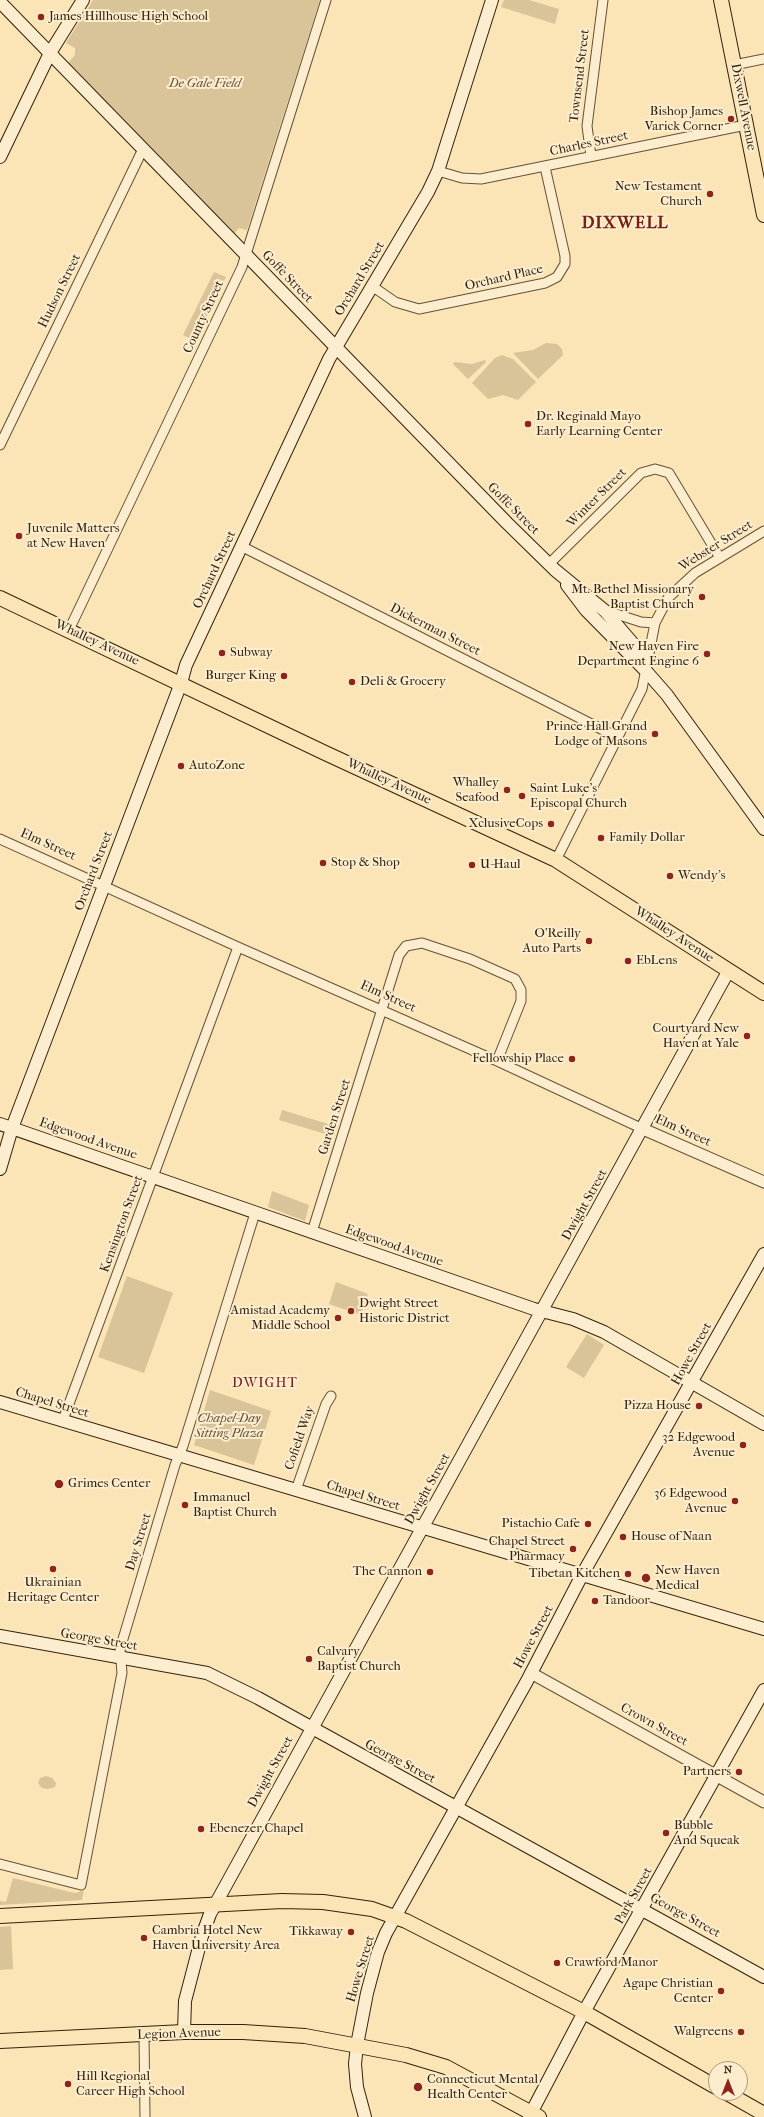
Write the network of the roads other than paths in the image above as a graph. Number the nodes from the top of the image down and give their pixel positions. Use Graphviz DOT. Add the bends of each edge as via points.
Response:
graph roads {
  1 [pos="83,0"];
  2 [pos="326,0"];
  3 [pos="492,0"];
  4 [pos="603,0"];
  5 [pos="721,0"];
  6 [pos="0,2"];
  7 [pos="50,53"];
  8 [pos="764,59"];
  9 [pos="734,65"];
  10 [pos="746,125"];
  11 [pos="143,149"];
  12 [pos="591,156"];
  13 [pos="0,157"];
  14 [pos="545,167"];
  15 [pos="438,171"];
  16 [pos="764,214"];
  17 [pos="246,255"];
  18 [pos="372,286"];
  19 [pos="336,347"];
  20 [pos="0,445"];
  21 [pos="764,531"];
  22 [pos="241,546"];
  23 [pos="720,558"];
  24 [pos="552,567"];
  25 [pos="0,598"];
  26 [pos="605,611"];
  27 [pos="656,623"];
  28 [pos="69,630"];
  29 [pos="646,671"];
  30 [pos="181,683"];
  31 [pos="617,737"];
  32 [pos="764,830"];
  33 [pos="0,839"];
  34 [pos="556,860"];
  35 [pos="104,885"];
  36 [pos="238,947"];
  37 [pos="729,970"];
  38 [pos="764,993"];
  39 [pos="382,1010"];
  40 [pos="497,1061"];
  41 [pos="0,1124"];
  42 [pos="12,1128"];
  43 [pos="643,1129"];
  44 [pos="0,1169"];
  45 [pos="154,1178"];
  46 [pos="764,1182"];
  47 [pos="256,1213"];
  48 [pos="312,1232"];
  49 [pos="764,1254"];
  50 [pos="542,1312"];
  51 [pos="692,1382"];
  52 [pos="331,1396"];
  53 [pos="0,1402"];
  54 [pos="63,1420"];
  55 [pos="764,1424"];
  56 [pos="179,1456"];
  57 [pos="296,1490"];
  58 [pos="423,1529"];
  59 [pos="582,1575"];
  60 [pos="764,1629"];
  61 [pos="1,1639"];
  62 [pos="121,1659"];
  63 [pos="531,1673"];
  64 [pos="764,1690"];
  65 [pos="312,1729"];
  66 [pos="716,1776"];
  67 [pos="764,1802"];
  68 [pos="456,1808"];
  69 [pos="0,1864"];
  70 [pos="215,1904"];
  71 [pos="643,1909"];
  72 [pos="0,1916"];
  73 [pos="395,1916"];
  74 [pos="764,1977"];
  75 [pos="584,2012"];
  76 [pos="184,2032"];
  77 [pos="144,2034"];
  78 [pos="0,2041"];
  79 [pos="357,2045"];
  80 [pos="708,2082"];
  81 [pos="741,2101"];
  82 [pos="764,2114"];
  83 [pos="533,2116"];
  84 [pos="145,2117"];
  85 [pos="364,2117"];
  1 -- 7 [label="main road"];
  2 -- 17 [label="street, County Street"];
  3 -- 15 [label="main road, Orchard Street"];
  4 -- 12 [label="street, Townsend Street" via="587,126"];
  5 -- 9 [label="main road, Dixwell Avenue"];
  6 -- 7 [label="main road, Goffe Street"];
  7 -- 11 [label="main road, Goffe Street"];
  7 -- 13 [label="main road"];
  8 -- 9 [label="street"];
  9 -- 10 [label="main road, Dixwell Avenue"];
  10 -- 12 [label="street, Charles Street"];
  10 -- 16 [label="main road, Dixwell Avenue"];
  11 -- 17 [label="main road, Goffe Street"];
  11 -- 20 [label="street, Hudson Street"];
  12 -- 14 [label="street, Charles Street"];
  14 -- 15 [label="street, Charles Street" via="475,179"];
  14 -- 18 [label="street, Orchard Place" via="566,256 565,264 557,277 545,283 419,309 395,302"];
  15 -- 18 [label="main road, Orchard Street"];
  17 -- 19 [label="main road, Goffe Street"];
  17 -- 28 [label="street, County Street"];
  18 -- 19 [label="main road, Orchard Street"];
  19 -- 22 [label="main road, Orchard Street"];
  19 -- 24 [label="main road, Goffe Street"];
  21 -- 23 [label="street, Webster Street"];
  22 -- 30 [label="main road, Orchard Street" via="186,665"];
  22 -- 31 [label="street, Dickerman Street"];
  23 -- 24 [label="street, Winter Street" via="669,473 655,469 641,473"];
  23 -- 27 [label="street, Webster Street" via="694,573 674,590"];
  24 -- 26 [label="main road, Goffe Street"];
  24 -- 29 [label="main road, Goffe Street" via="586,610"];
  25 -- 28 [label="main road, Whalley Avenue"];
  26 -- 27 [label="street" via="641,622"];
  26 -- 29 [label="main road, Goffe Street" via="641,653"];
  27 -- 29 [label="street, Webster Street"];
  28 -- 30 [label="main road, Whalley Avenue"];
  29 -- 31 [label="street, Webster Street" via="642,689"];
  29 -- 32 [label="main road, Goffe Street" via="667,695"];
  30 -- 34 [label="main road, Whalley Avenue"];
  30 -- 35 [label="main road, Orchard Street"];
  31 -- 34 [label="street, Webster Street"];
  33 -- 35 [label="street, Elm Street"];
  34 -- 37 [label="main road, Whalley Avenue"];
  35 -- 36 [label="street, Elm Street"];
  35 -- 42 [label="main road, Orchard Street"];
  36 -- 39 [label="street, Elm Street"];
  36 -- 45 [label="street, Kensington Street"];
  37 -- 38 [label="main road, Whalley Avenue"];
  37 -- 43 [label="main road, Dwight Street"];
  39 -- 40 [label="street, Elm Street"];
  39 -- 40 [label="street, Garden Street" via="399,955 406,946 422,943 499,972 515,980 521,990 521,1001"];
  39 -- 48 [label="street, Garden Street"];
  40 -- 43 [label="street, Elm Street"];
  41 -- 42 [label="main road, Edgewood Avenue"];
  42 -- 44 [label="main road, Orchard Street"];
  42 -- 45 [label="main road, Edgewood Avenue"];
  43 -- 46 [label="street, Elm Street"];
  43 -- 50 [label="main road, Dwight Street"];
  45 -- 47 [label="main road, Edgewood Avenue"];
  45 -- 54 [label="street, Kensington Street"];
  47 -- 48 [label="main road, Edgewood Avenue"];
  47 -- 56 [label="street, Day Street"];
  48 -- 50 [label="main road, Edgewood Avenue"];
  49 -- 51 [label="main road, Howe Street"];
  50 -- 51 [label="main road, Edgewood Avenue" via="573,1318 604,1332"];
  50 -- 58 [label="main road, Dwight Street"];
  51 -- 55 [label="main road, Edgewood Avenue"];
  51 -- 59 [label="main road, Howe Street"];
  52 -- 57 [label="street, Cofield Way"];
  53 -- 54 [label="main road, Chapel Street"];
  54 -- 56 [label="main road, Chapel Street"];
  56 -- 57 [label="main road, Chapel Street"];
  56 -- 62 [label="street, Day Street" via="120,1649"];
  57 -- 58 [label="main road, Chapel Street"];
  58 -- 59 [label="main road, Chapel Street"];
  58 -- 65 [label="main road, Dwight Street"];
  59 -- 60 [label="main road, Chapel Street"];
  59 -- 63 [label="main road, Howe Street"];
  61 -- 62 [label="main road, George Street"];
  62 -- 65 [label="main road, George Street" via="207,1673"];
  62 -- 69 [label="street, Day Street" via="122,1673 81,1885"];
  63 -- 66 [label="street, Crown Street"];
  63 -- 68 [label="main road, Howe Street"];
  64 -- 66 [label="main road, Park Street"];
  65 -- 68 [label="main road, George Street"];
  65 -- 70 [label="main road, Dwight Street"];
  66 -- 67 [label="street, Crown Street"];
  66 -- 71 [label="main road, Park Street"];
  68 -- 71 [label="main road, George Street"];
  68 -- 73 [label="main road, Howe Street"];
  70 -- 72 [label="main road"];
  70 -- 73 [label="main road" via="323,1902"];
  70 -- 76 [label="main road, Dwight Street" via="202,1936 190,1980 184,2007"];
  71 -- 74 [label="main road, George Street"];
  71 -- 75 [label="main road, Park Street"];
  73 -- 75 [label="main road"];
  73 -- 79 [label="main road, Howe Street" via="378,1952"];
  75 -- 80 [label="main road"];
  75 -- 83 [label="main road, Park Street"];
  76 -- 77 [label="main road, Legion Avenue"];
  76 -- 79 [label="main road, Legion Avenue" via="305,2036"];
  77 -- 78 [label="main road, Legion Avenue"];
  77 -- 84 [label="street"];
  79 -- 83 [label="main road, Legion Avenue" via="406,2055 446,2067"];
  79 -- 85 [label="main road, Howe Street" via="357,2087"];
  81 -- 82 [label="main road"];
}
